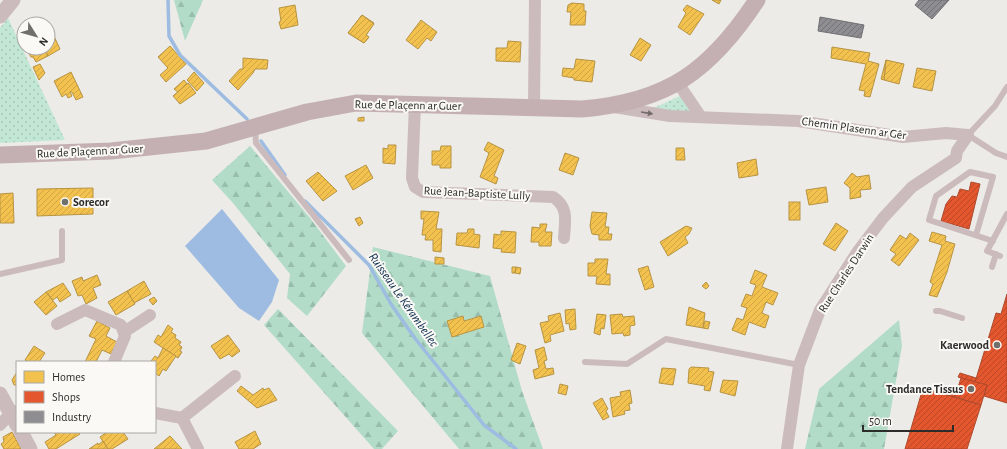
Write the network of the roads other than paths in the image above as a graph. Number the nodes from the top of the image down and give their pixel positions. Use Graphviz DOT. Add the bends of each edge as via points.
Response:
graph roads {
  1 [pos="13,0"];
  2 [pos="536,0"];
  3 [pos="757,0"];
  4 [pos="0,16"];
  5 [pos="678,83"];
  6 [pos="1007,88"];
  7 [pos="415,104"];
  8 [pos="534,107"];
  9 [pos="609,107"];
  10 [pos="701,117"];
  11 [pos="255,128"];
  12 [pos="968,135"];
  13 [pos="0,155"];
  14 [pos="1007,157"];
  15 [pos="1007,214"];
  16 [pos="1004,228"];
  17 [pos="62,231"];
  18 [pos="976,235"];
  19 [pos="564,238"];
  20 [pos="993,241"];
  21 [pos="349,260"];
  22 [pos="992,267"];
  23 [pos="0,274"];
  24 [pos="936,312"];
  25 [pos="150,315"];
  26 [pos="962,318"];
  27 [pos="57,324"];
  28 [pos="124,332"];
  29 [pos="114,361"];
  30 [pos="585,362"];
  31 [pos="798,365"];
  32 [pos="235,376"];
  33 [pos="0,394"];
  34 [pos="156,413"];
  35 [pos="15,416"];
  36 [pos="182,418"];
  37 [pos="0,425"];
  38 [pos="22,433"];
  39 [pos="30,449"];
  40 [pos="198,449"];
  41 [pos="787,449"];
  1 -- 4 [label="street"];
  2 -- 8 [label="street"];
  3 -- 5 [label="main road, Rue de Plaçenn ar Guer" via="724,45 690,76"];
  5 -- 9 [label="main road, Rue de Plaçenn ar Guer" via="652,95"];
  5 -- 10 [label="street"];
  6 -- 12 [label="lane" via="995,106"];
  7 -- 8 [label="main road, Rue de Plaçenn ar Guer"];
  7 -- 11 [label="main road, Rue de Plaçenn ar Guer" via="356,103 307,112"];
  7 -- 19 [label="street, Rue Jean-Baptiste Lully" via="412,178 415,187 423,192 553,197 566,211"];
  8 -- 9 [label="main road, Rue de Plaçenn ar Guer"];
  9 -- 10 [label="street, Chemin Plasenn ar Gêr, one-way" via="670,116"];
  10 -- 12 [label="street, Chemin Plasenn ar Gêr" via="798,121 903,137 946,133"];
  11 -- 13 [label="main road, Rue de Plaçenn ar Guer" via="206,141 143,149"];
  11 -- 21 [label="lane" via="256,143"];
  12 -- 14 [label="lane"];
  12 -- 31 [label="street, Rue Charles Darwin" via="957,151 956,158 912,187 883,218 858,251 820,310"];
  15 -- 16 [label="lane"];
  16 -- 20 [label="lane"];
  17 -- 23 [label="lane" via="62,260"];
  18 -- 18 [label="lane" via="929,220 936,196 970,172 993,177"];
  18 -- 20 [label="lane"];
  20 -- 22 [label="lane" via="987,251 998,255"];
  24 -- 26 [label="lane" via="940,310"];
  25 -- 28 [label="street"];
  27 -- 28 [label="street" via="85,310 121,325"];
  28 -- 29 [label="street" via="125,336"];
  30 -- 31 [label="lane" via="627,364 666,339"];
  31 -- 41 [label="street, Rue Charles Darwin"];
  32 -- 36 [label="street"];
  33 -- 35 [label="street"];
  34 -- 36 [label="street"];
  35 -- 37 [label="street"];
  36 -- 40 [label="street"];
  38 -- 39 [label="street"];
}
